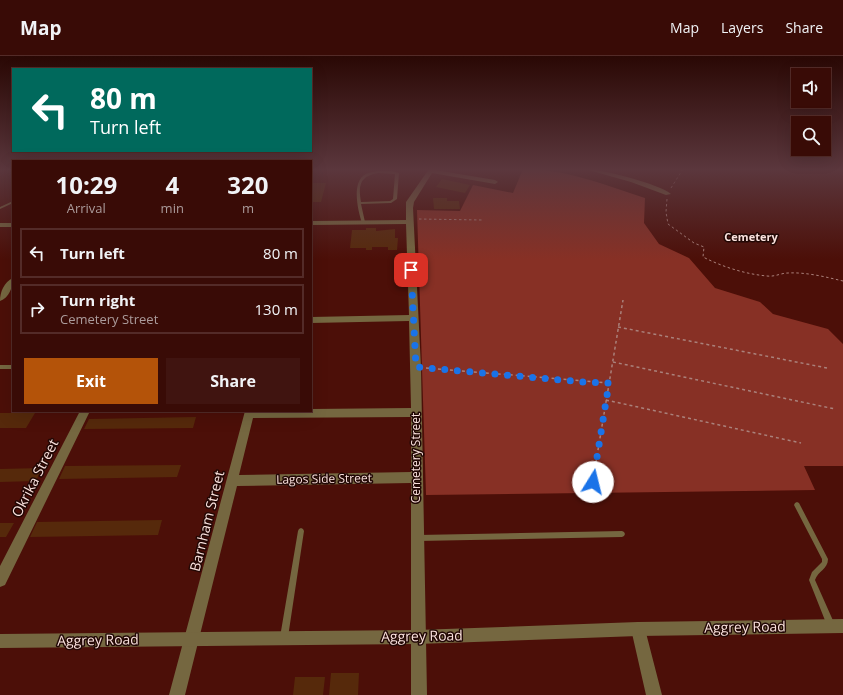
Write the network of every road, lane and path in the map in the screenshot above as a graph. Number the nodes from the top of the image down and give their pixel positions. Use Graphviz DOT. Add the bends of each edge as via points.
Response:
graph roads {
  1 [pos="360,199"];
  2 [pos="395,199"];
  3 [pos="412,199"];
  4 [pos="667,199"];
  5 [pos="12,202"];
  6 [pos="361,203"];
  7 [pos="0,208"];
  8 [pos="409,220"];
  9 [pos="482,220"];
  10 [pos="363,222"];
  11 [pos="312,223"];
  12 [pos="12,224"];
  13 [pos="0,225"];
  14 [pos="843,281"];
  15 [pos="12,283"];
  16 [pos="0,298"];
  17 [pos="623,300"];
  18 [pos="413,318"];
  19 [pos="312,320"];
  20 [pos="618,327"];
  21 [pos="613,362"];
  22 [pos="0,367"];
  23 [pos="12,367"];
  24 [pos="416,367"];
  25 [pos="827,368"];
  26 [pos="609,383"];
  27 [pos="606,400"];
  28 [pos="835,409"];
  29 [pos="84,412"];
  30 [pos="250,412"];
  31 [pos="416,412"];
  32 [pos="801,443"];
  33 [pos="416,477"];
  34 [pos="232,482"];
  35 [pos="593,482"];
  36 [pos="797,505"];
  37 [pos="301,531"];
  38 [pos="622,534"];
  39 [pos="417,538"];
  40 [pos="0,580"];
  41 [pos="837,626"];
  42 [pos="638,629"];
  43 [pos="418,637"];
  44 [pos="284,638"];
  45 [pos="192,639"];
  46 [pos="0,641"];
  47 [pos="177,695"];
  48 [pos="419,695"];
  49 [pos="654,695"];
  1 -- 6 [label="lane"];
  2 -- 6 [label="lane" via="388,202"];
  3 -- 8 [label="street, Cemetery Street"];
  4 -- 14 [label="path" via="668,224 694,243 704,247 703,257 712,262 768,275 787,273"];
  5 -- 7 [label="lane"];
  6 -- 10 [label="lane"];
  8 -- 9 [label="path"];
  8 -- 10 [label="street"];
  8 -- 18 [label="street, Cemetery Street"];
  10 -- 11 [label="street"];
  12 -- 13 [label="street"];
  15 -- 16 [label="street"];
  17 -- 20 [label="path"];
  18 -- 19 [label="street"];
  18 -- 24 [label="street, Cemetery Street"];
  20 -- 21 [label="path"];
  20 -- 25 [label="path"];
  21 -- 26 [label="path"];
  21 -- 28 [label="path"];
  22 -- 23 [label="lane"];
  24 -- 26 [label="path"];
  24 -- 31 [label="street, Cemetery Street"];
  26 -- 27 [label="path"];
  27 -- 32 [label="path"];
  27 -- 35 [label="path"];
  29 -- 40 [label="street, Okrika Street"];
  30 -- 31 [label="street"];
  30 -- 34 [label="street, Barnham Street"];
  31 -- 33 [label="street, Cemetery Street"];
  33 -- 34 [label="street, Lagos Side Street"];
  33 -- 39 [label="street, Cemetery Street"];
  34 -- 45 [label="street, Barnham Street"];
  36 -- 41 [label="lane" via="825,559 825,563 814,574 812,580"];
  37 -- 44 [label="lane"];
  38 -- 39 [label="lane"];
  39 -- 43 [label="street, Cemetery Street"];
  41 -- 42 [label="street, Aggrey Road"];
  42 -- 43 [label="street, Aggrey Road"];
  42 -- 49 [label="street"];
  43 -- 44 [label="street, Aggrey Road"];
  43 -- 48 [label="street, Cemetery Street"];
  44 -- 45 [label="street, Aggrey Road"];
  45 -- 46 [label="street, Aggrey Road"];
  45 -- 47 [label="street, Barnham Street"];
}
